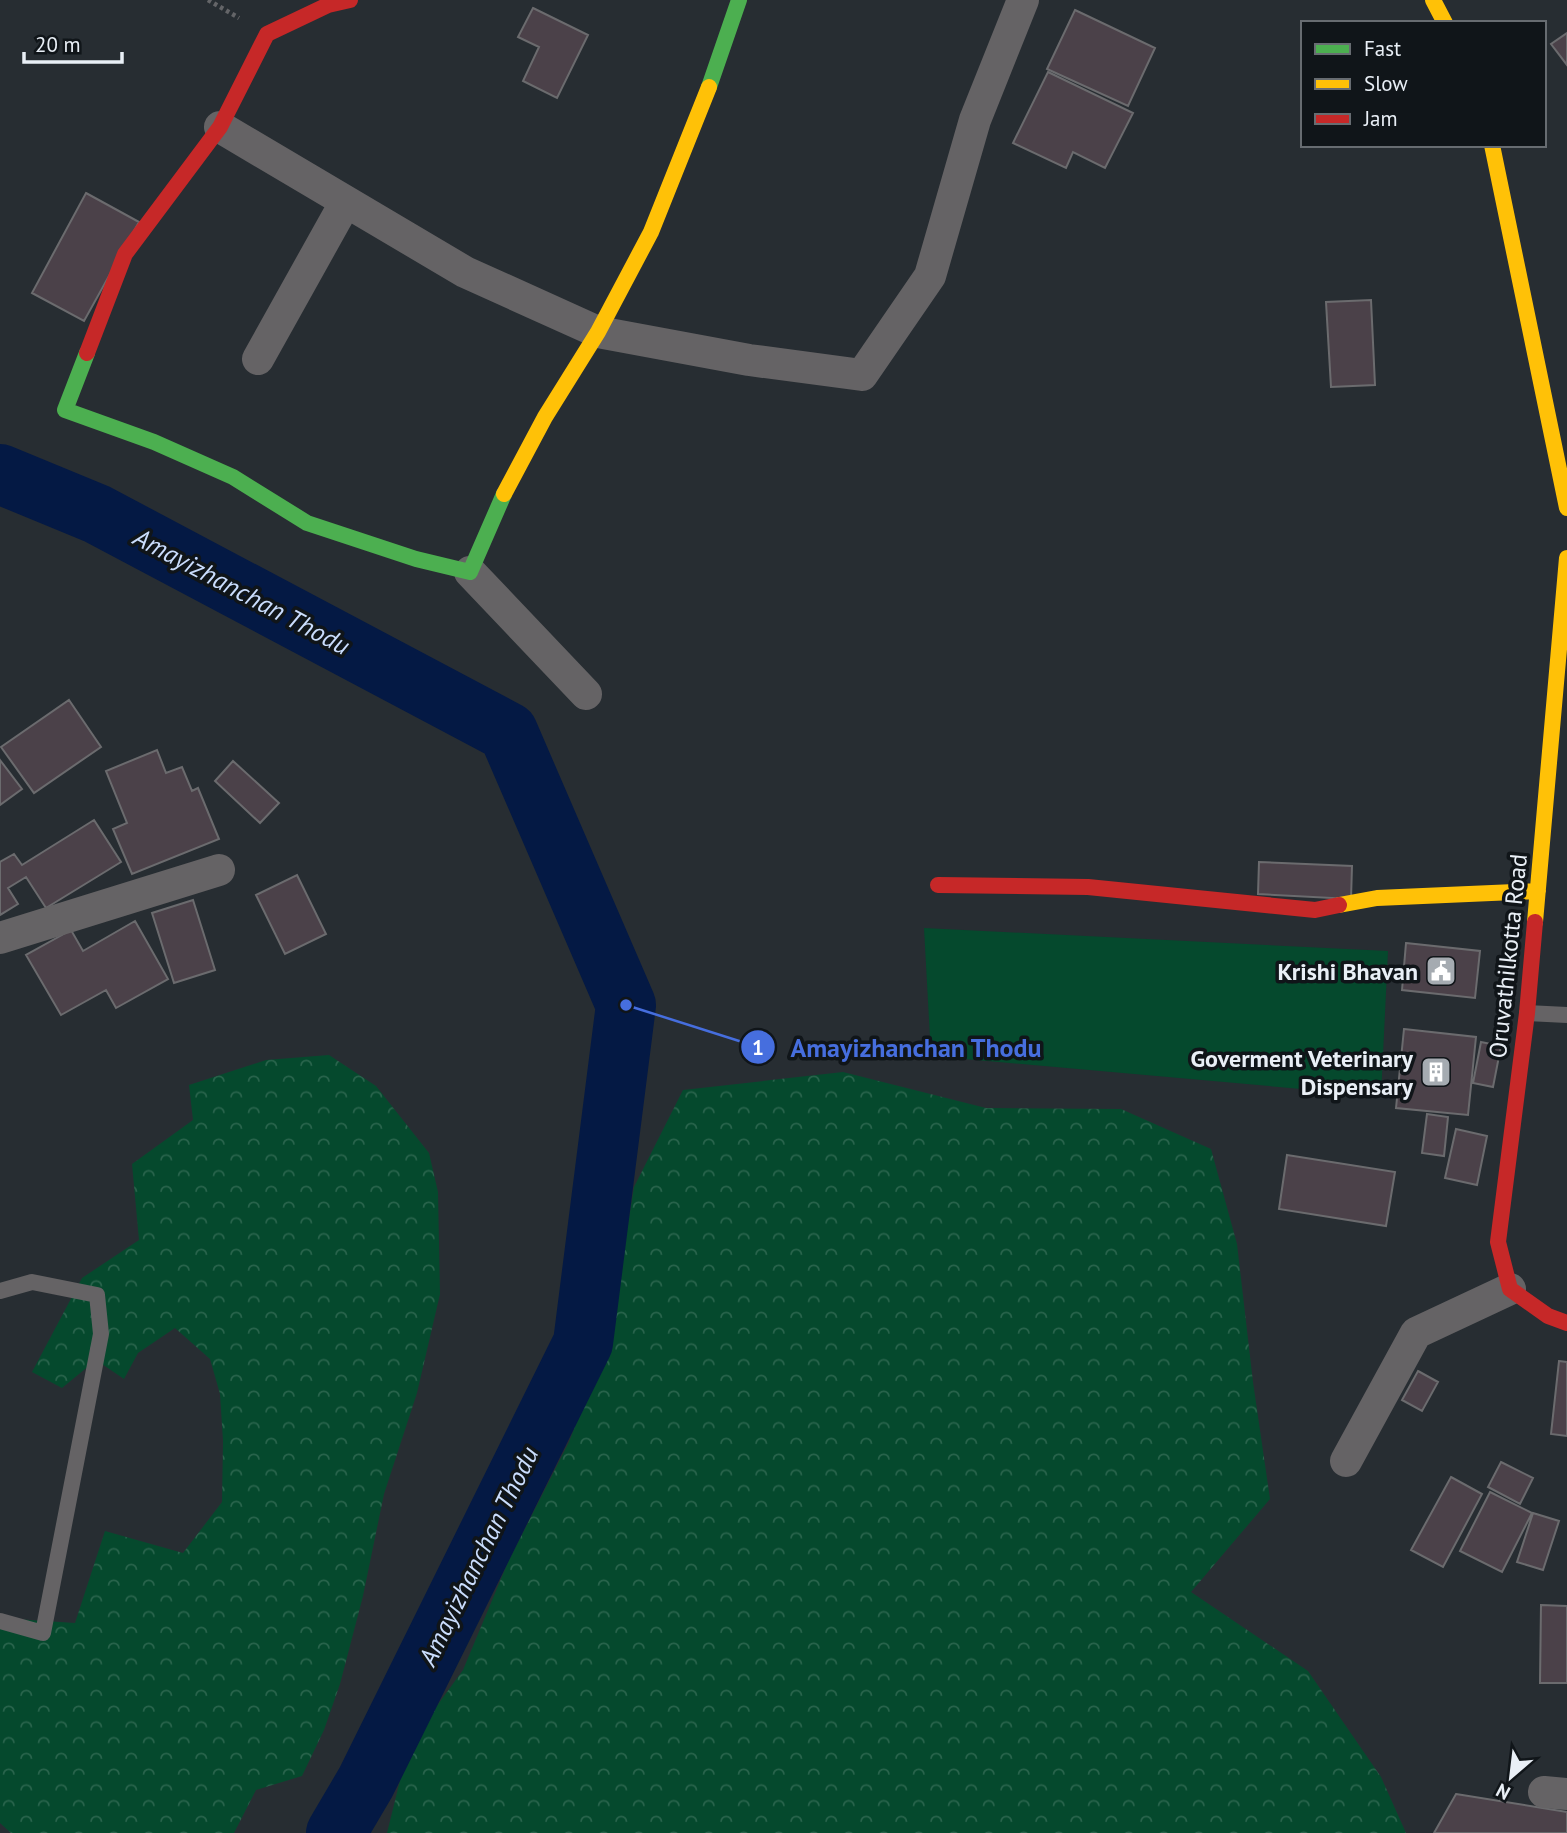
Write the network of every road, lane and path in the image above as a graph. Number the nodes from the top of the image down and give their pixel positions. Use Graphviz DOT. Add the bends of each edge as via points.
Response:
graph roads {
  1 [pos="351,0"];
  2 [pos="739,0"];
  3 [pos="1024,0"];
  4 [pos="1433,0"];
  5 [pos="1444,21"];
  6 [pos="220,127"];
  7 [pos="1492,147"];
  8 [pos="345,202"];
  9 [pos="598,332"];
  10 [pos="258,359"];
  11 [pos="1567,508"];
  12 [pos="1567,558"];
  13 [pos="470,572"];
  14 [pos="586,694"];
  15 [pos="219,870"];
  16 [pos="938,885"];
  17 [pos="1538,891"];
  18 [pos="0,938"];
  19 [pos="1527,1013"];
  20 [pos="1567,1015"];
  21 [pos="1510,1289"];
  22 [pos="0,1290"];
  23 [pos="1567,1322"];
  24 [pos="1346,1461"];
  25 [pos="0,1622"];
  1 -- 6 [label="street" via="328,5 267,34"];
  2 -- 9 [label="street" via="651,233"];
  3 -- 9 [label="street" via="975,120 930,276 862,375"];
  4 -- 5 [label="street"];
  6 -- 8 [label="street"];
  6 -- 13 [label="street" via="125,254 65,410 233,477 307,523"];
  7 -- 11 [label="street"];
  8 -- 9 [label="street" via="465,272"];
  8 -- 10 [label="street"];
  9 -- 13 [label="street" via="545,417"];
  12 -- 17 [label="street, Oruvathilkotta Road"];
  13 -- 14 [label="street"];
  15 -- 18 [label="street"];
  16 -- 17 [label="street" via="1088,887 1315,910 1377,898"];
  17 -- 19 [label="street, Oruvathilkotta Road"];
  19 -- 20 [label="lane"];
  19 -- 21 [label="street, Oruvathilkotta Road" via="1498,1242"];
  21 -- 23 [label="street" via="1548,1316"];
  21 -- 24 [label="street" via="1416,1333"];
  22 -- 25 [label="lane" via="32,1282 97,1295 101,1334 43,1633"];
}
